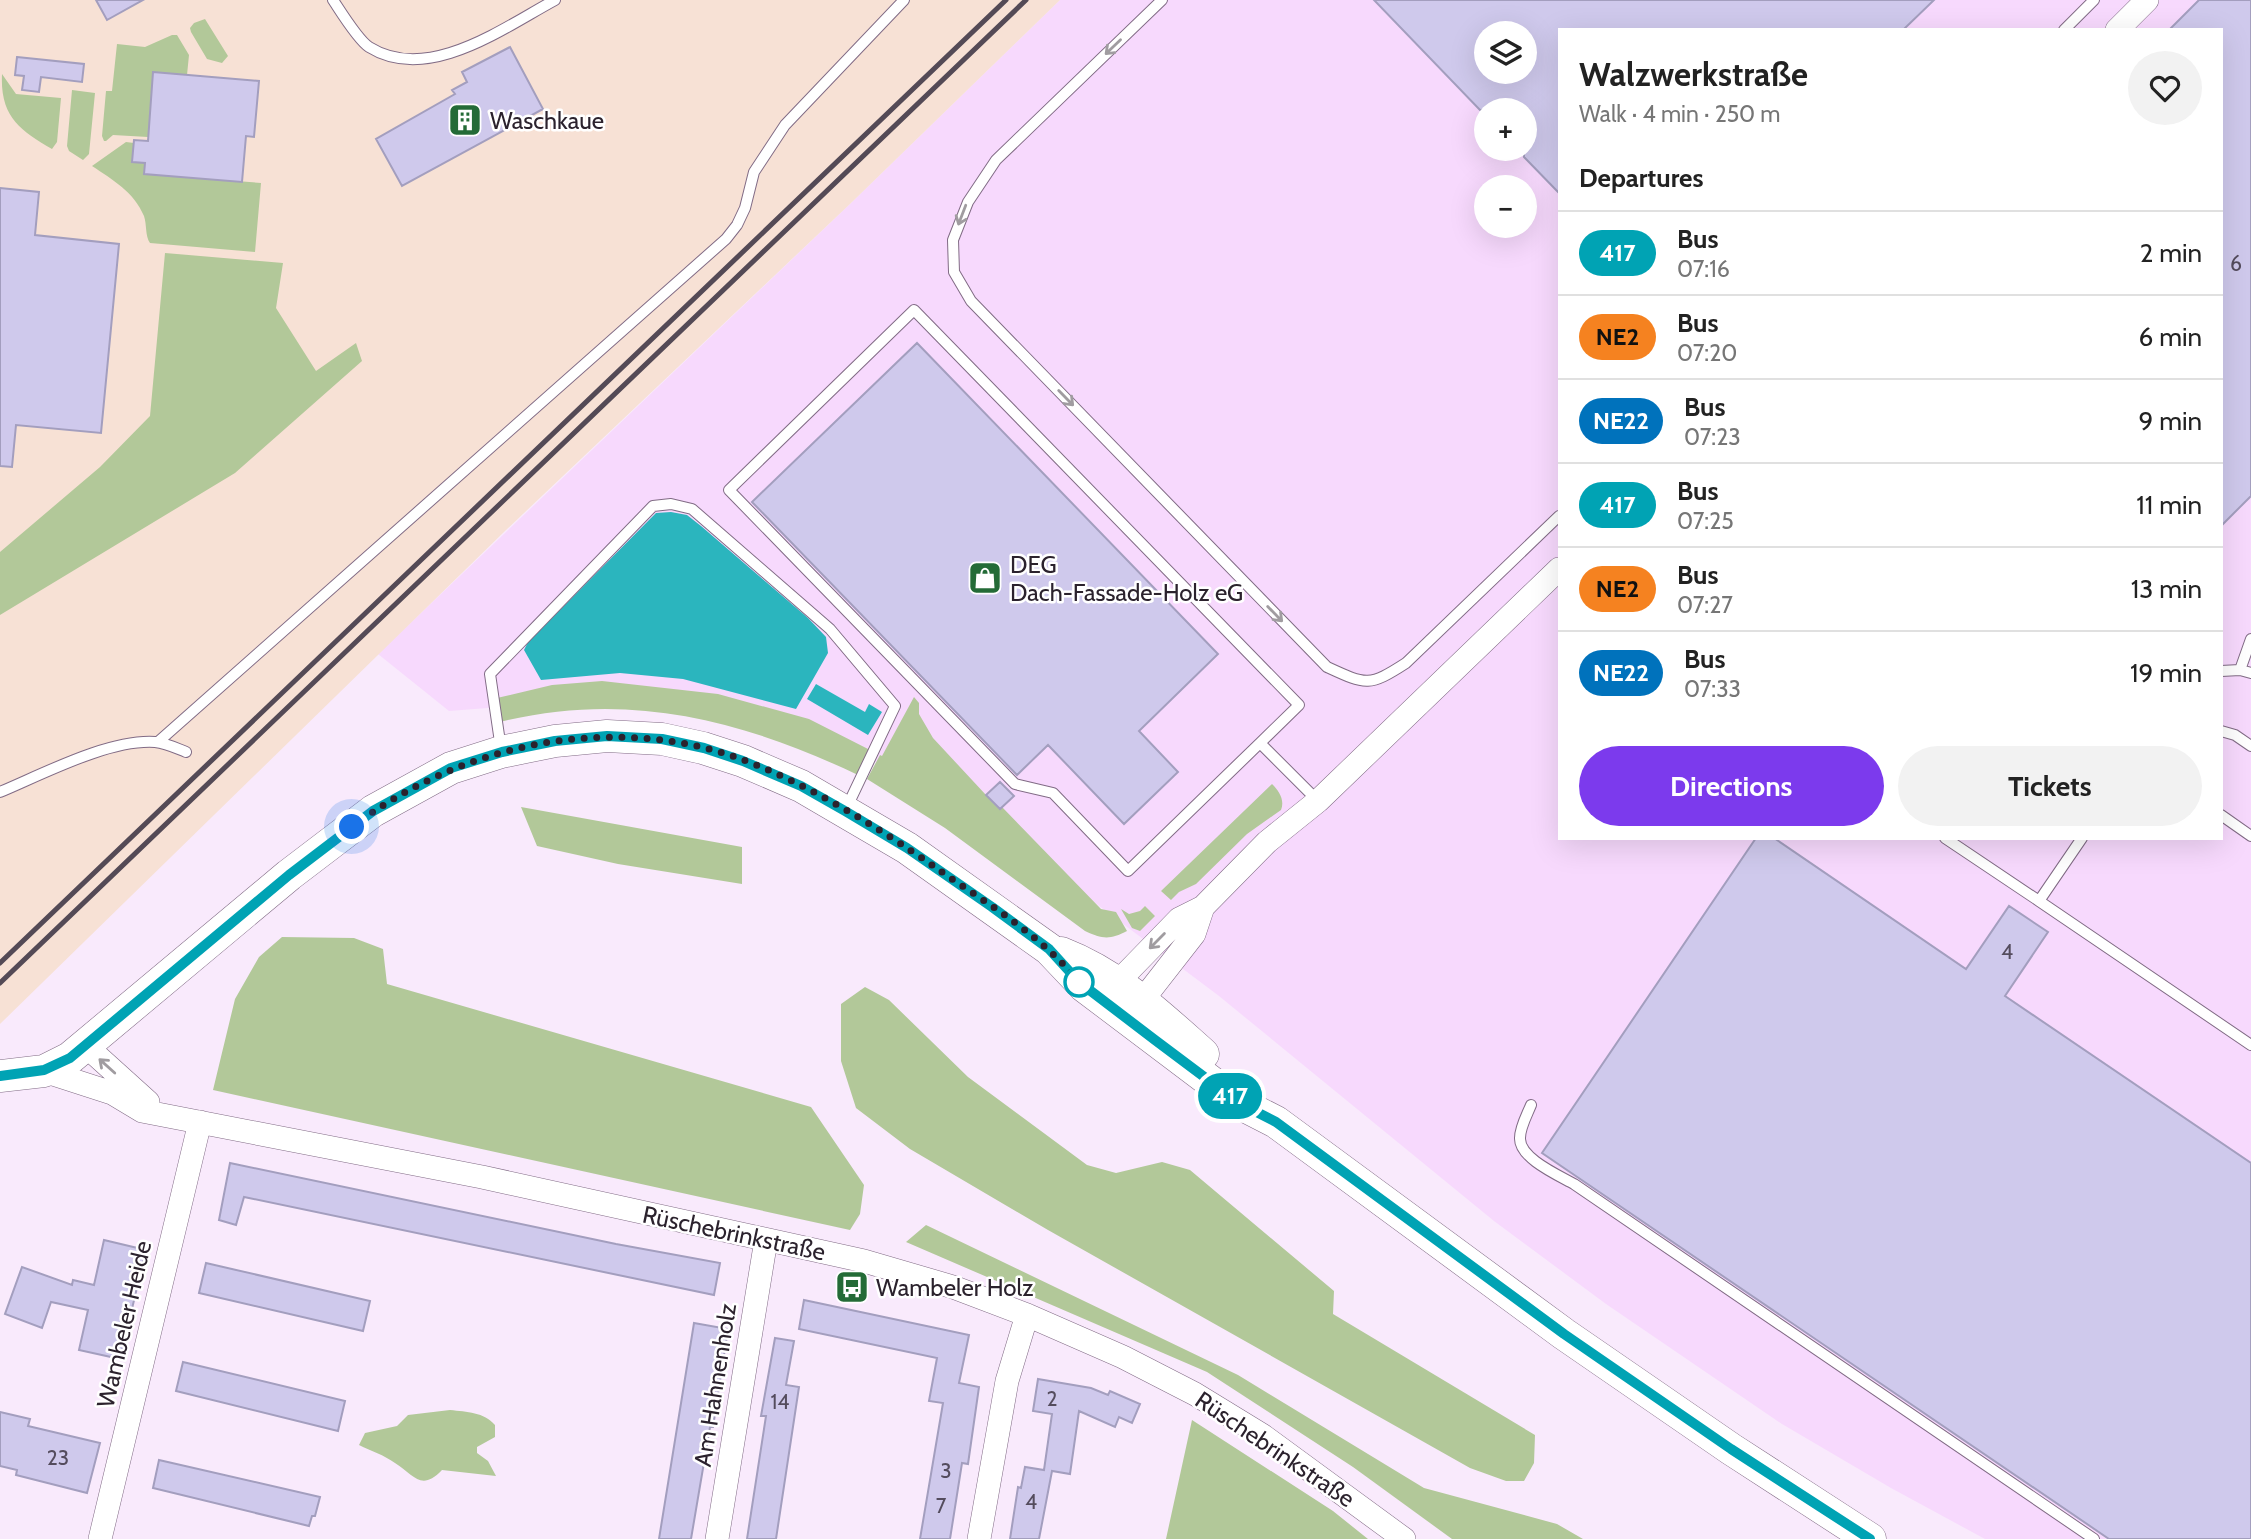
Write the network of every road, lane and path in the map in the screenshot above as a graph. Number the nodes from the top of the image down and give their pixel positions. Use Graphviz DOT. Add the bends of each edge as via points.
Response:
graph roads {
  1 [pos="332,0"];
  2 [pos="555,0"];
  3 [pos="904,0"];
  4 [pos="1162,0"];
  5 [pos="2094,0"];
  6 [pos="2147,0"];
  7 [pos="2066,28"];
  8 [pos="2119,28"];
  9 [pos="1558,517"];
  10 [pos="1558,570"];
  11 [pos="2251,639"];
  12 [pos="2223,671"];
  13 [pos="2246,672"];
  14 [pos="2223,732"];
  15 [pos="158,742"];
  16 [pos="1260,743"];
  17 [pos="2251,746"];
  18 [pos="186,752"];
  19 [pos="502,752"];
  20 [pos="0,792"];
  21 [pos="1318,801"];
  22 [pos="845,811"];
  23 [pos="2223,816"];
  24 [pos="2251,836"];
  25 [pos="1948,840"];
  26 [pos="2081,840"];
  27 [pos="2039,901"];
  28 [pos="1203,907"];
  29 [pos="1109,990"];
  30 [pos="1135,1010"];
  31 [pos="2251,1045"];
  32 [pos="86,1046"];
  33 [pos="44,1070"];
  34 [pos="0,1076"];
  35 [pos="1531,1105"];
  36 [pos="169,1114"];
  37 [pos="200,1122"];
  38 [pos="766,1240"];
  39 [pos="1027,1315"];
  40 [pos="100,1539"];
  41 [pos="717,1539"];
  42 [pos="979,1539"];
  43 [pos="1404,1539"];
  44 [pos="1870,1539"];
  45 [pos="2094,1539"];
  1 -- 2 [label="lane" via="367,46 398,60 444,57"];
  3 -- 15 [label="lane" via="785,125 754,172 742,216 726,239"];
  4 -- 9 [label="lane, one-way" via="996,160 968,202 953,240 954,272 971,301 1326,667 1354,679 1378,681 1406,663"];
  5 -- 7 [label="lane"];
  6 -- 8 [label="street"];
  10 -- 21 [label="street"];
  11 -- 13 [label="lane"];
  12 -- 13 [label="lane"];
  14 -- 17 [label="lane"];
  15 -- 18 [label="lane"];
  15 -- 20 [label="lane" via="107,748"];
  16 -- 16 [label="lane" via="1298,705 914,310 729,490 1014,784 1053,793 1128,871"];
  16 -- 21 [label="lane"];
  19 -- 22 [label="street" via="607,736 662,739 743,761"];
  19 -- 22 [label="lane" via="490,674 653,506 671,504 692,509 830,629 895,706"];
  19 -- 32 [label="street" via="451,768 373,811 289,875"];
  21 -- 28 [label="street" via="1267,842"];
  22 -- 29 [label="street" via="907,848 1049,949 1079,982"];
  23 -- 24 [label="lane"];
  25 -- 27 [label="lane"];
  26 -- 27 [label="lane"];
  27 -- 31 [label="lane"];
  28 -- 29 [label="street, one-way" via="1179,919"];
  28 -- 30 [label="street" via="1194,934"];
  29 -- 30 [label="street"];
  30 -- 44 [label="street" via="1239,1103 1276,1122 1564,1334"];
  32 -- 33 [label="street, Rüschebrinkstraße"];
  36 -- 32 [label="street, Rüschebrinkstraße, one-way" via="145,1100"];
  33 -- 34 [label="street, Rüschebrinkstraße"];
  33 -- 36 [label="street, Rüschebrinkstraße" via="112,1093 142,1111"];
  35 -- 45 [label="lane" via="1520,1136 1530,1158"];
  36 -- 37 [label="street, Rüschebrinkstraße"];
  37 -- 38 [label="street, Rüschebrinkstraße" via="482,1177"];
  37 -- 40 [label="street, Wambeler Heide"];
  38 -- 39 [label="street, Rüschebrinkstraße" via="910,1273"];
  38 -- 41 [label="street, Am Hahnenholz"];
  39 -- 42 [label="street" via="1007,1381"];
  39 -- 43 [label="street, Rüschebrinkstraße" via="1195,1394 1262,1434"];
}
